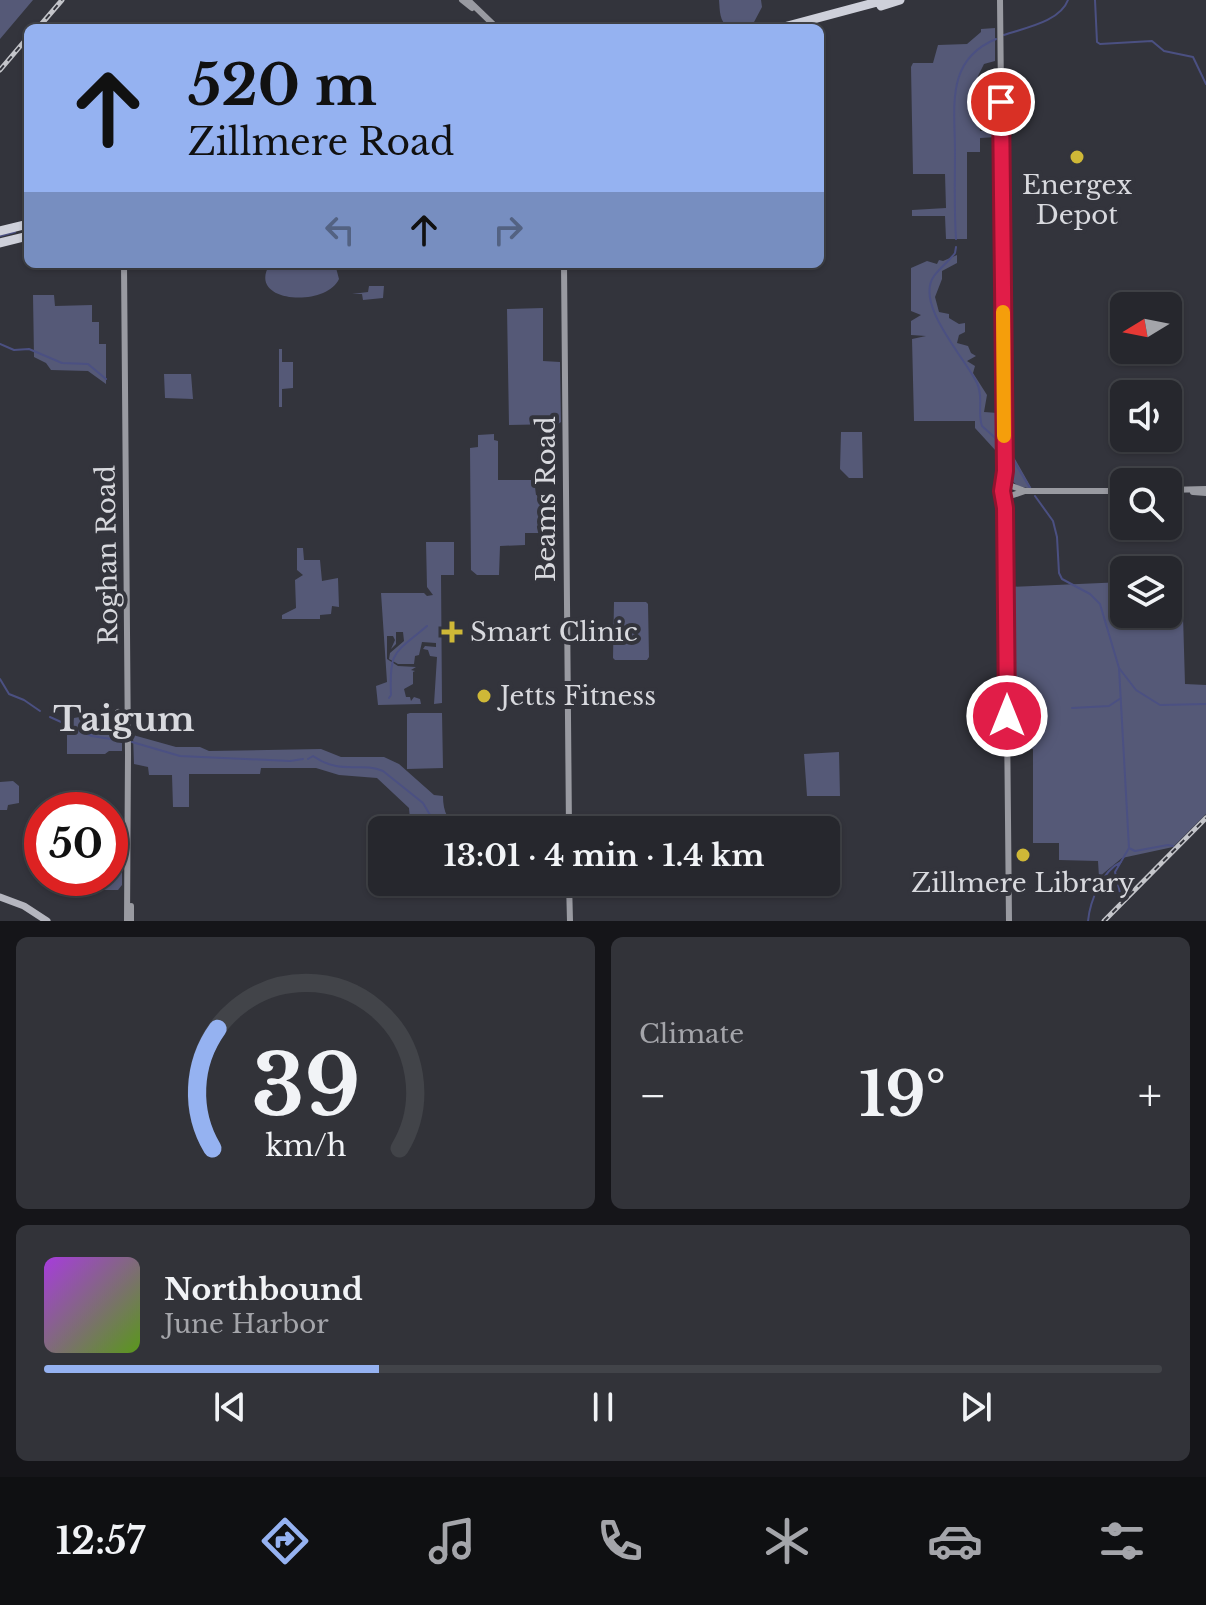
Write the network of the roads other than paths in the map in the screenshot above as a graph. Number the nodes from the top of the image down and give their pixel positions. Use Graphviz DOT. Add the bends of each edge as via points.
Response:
graph roads {
  1 [pos="462,0"];
  2 [pos="468,0"];
  3 [pos="885,0"];
  4 [pos="900,0"];
  5 [pos="1000,0"];
  6 [pos="478,11"];
  7 [pos="493,24"];
  8 [pos="795,24"];
  9 [pos="813,24"];
  10 [pos="24,225"];
  11 [pos="0,231"];
  12 [pos="24,237"];
  13 [pos="0,243"];
  14 [pos="124,268"];
  15 [pos="564,268"];
  16 [pos="1182,490"];
  17 [pos="1009,491"];
  18 [pos="1110,491"];
  19 [pos="1206,491"];
  20 [pos="1007,697"];
  21 [pos="997,703"];
  22 [pos="118,712"];
  23 [pos="128,729"];
  24 [pos="569,816"];
  25 [pos="569,896"];
  26 [pos="0,899"];
  27 [pos="40,921"];
  28 [pos="47,921"];
  29 [pos="129,921"];
  30 [pos="568,921"];
  31 [pos="1009,921"];
  1 -- 6 [label="main road"];
  2 -- 6 [label="main road"];
  3 -- 8 [label="highway"];
  4 -- 9 [label="highway"];
  5 -- 17 [label="main road"];
  6 -- 7 [label="main road"];
  10 -- 11 [label="highway"];
  12 -- 13 [label="highway"];
  14 -- 23 [label="main road, Roghan Road"];
  15 -- 24 [label="main road, Beams Road"];
  16 -- 19 [label="main road"];
  17 -- 18 [label="main road"];
  17 -- 20 [label="main road"];
  20 -- 21 [label="main road"];
  20 -- 31 [label="main road"];
  22 -- 23 [label="main road"];
  23 -- 29 [label="main road, Roghan Road"];
  25 -- 30 [label="main road"];
  26 -- 27 [label="main road"];
  26 -- 28 [label="main road"];
}
